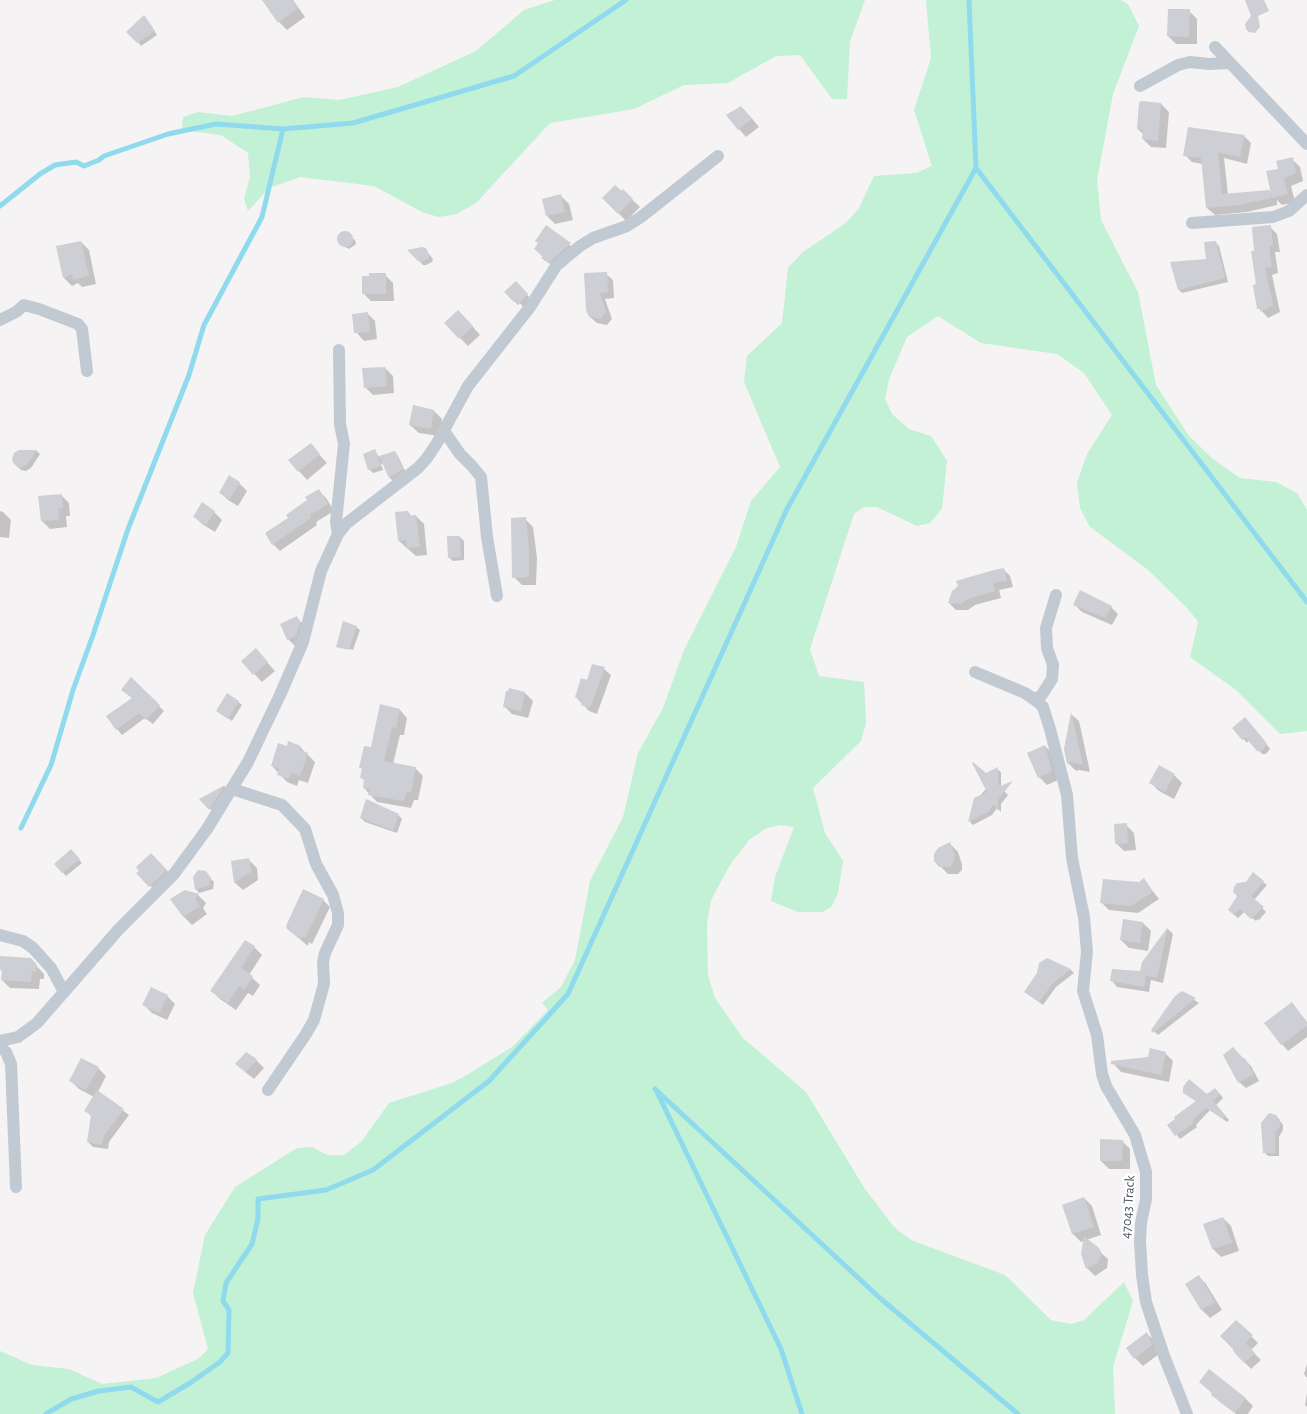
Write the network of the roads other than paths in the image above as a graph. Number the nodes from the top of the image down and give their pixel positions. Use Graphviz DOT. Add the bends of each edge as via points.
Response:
graph roads {
  1 [pos="1215,47"];
  2 [pos="1230,63"];
  3 [pos="1140,86"];
  4 [pos="1307,144"];
  5 [pos="718,156"];
  6 [pos="1307,195"];
  7 [pos="1192,223"];
  8 [pos="0,320"];
  9 [pos="339,350"];
  10 [pos="87,371"];
  11 [pos="444,431"];
  12 [pos="338,534"];
  13 [pos="1056,595"];
  14 [pos="497,596"];
  15 [pos="976,672"];
  16 [pos="1034,699"];
  17 [pos="232,789"];
  18 [pos="0,935"];
  19 [pos="64,992"];
  20 [pos="0,1040"];
  21 [pos="0,1047"];
  22 [pos="268,1090"];
  23 [pos="16,1186"];
  24 [pos="1187,1414"];
  1 -- 2 [label="street"];
  2 -- 3 [label="street" via="1178,64"];
  2 -- 4 [label="street"];
  5 -- 11 [label="street" via="641,217 627,226 593,238 556,266 530,307 468,386"];
  6 -- 7 [label="street" via="1289,211 1273,217"];
  8 -- 10 [label="street" via="24,305 78,324 82,329"];
  9 -- 12 [label="street" via="344,456 336,522"];
  11 -- 12 [label="street" via="418,468"];
  11 -- 14 [label="street" via="481,477"];
  12 -- 17 [label="street" via="321,571 303,642 248,762"];
  13 -- 16 [label="street" via="1046,628 1052,679 1041,696"];
  15 -- 16 [label="street"];
  16 -- 24 [label="street, 47043 Track" via="1043,708 1067,795 1072,858 1084,917 1083,991 1097,1035 1100,1064 1106,1086 1134,1135 1146,1172 1140,1241 1146,1302"];
  17 -- 19 [label="street" via="174,874 119,929"];
  17 -- 22 [label="street" via="282,806 305,829 316,864 333,895 338,912 338,925 325,953 324,984 314,1020"];
  18 -- 19 [label="street" via="23,941 33,948 51,968"];
  19 -- 20 [label="street" via="32,1027 18,1037"];
  21 -- 23 [label="street" via="11,1064"];
}
